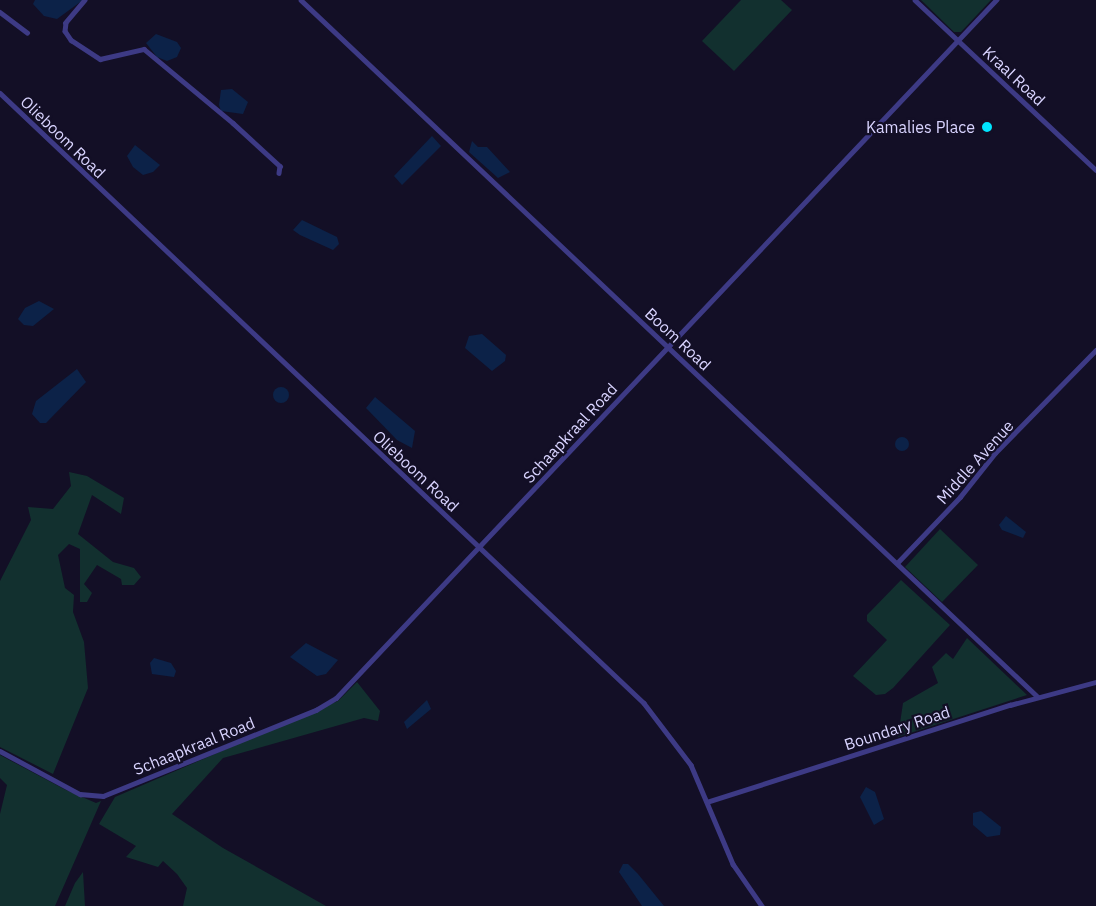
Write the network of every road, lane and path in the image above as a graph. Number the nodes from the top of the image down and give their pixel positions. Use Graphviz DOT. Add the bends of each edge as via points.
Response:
graph roads {
  1 [pos="85,0"];
  2 [pos="301,0"];
  3 [pos="915,0"];
  4 [pos="996,0"];
  5 [pos="0,12"];
  6 [pos="27,32"];
  7 [pos="958,40"];
  8 [pos="0,93"];
  9 [pos="1096,170"];
  10 [pos="279,173"];
  11 [pos="668,347"];
  12 [pos="1096,350"];
  13 [pos="478,547"];
  14 [pos="897,563"];
  15 [pos="1096,682"];
  16 [pos="1038,697"];
  17 [pos="0,751"];
  18 [pos="707,802"];
  19 [pos="762,906"];
  1 -- 10 [label="street" via="66,23 65,31 71,40 103,60 144,49 280,166"];
  2 -- 11 [label="street, Boom Road"];
  3 -- 7 [label="street, Kraal Road"];
  4 -- 7 [label="street, Schaapkraal Road"];
  5 -- 6 [label="street"];
  7 -- 9 [label="street, Kraal Road"];
  7 -- 11 [label="street, Schaapkraal Road"];
  8 -- 13 [label="street, Olieboom Road"];
  11 -- 13 [label="street, Schaapkraal Road"];
  11 -- 14 [label="street, Boom Road"];
  12 -- 14 [label="street, Middle Avenue" via="995,453 960,497"];
  13 -- 17 [label="street, Schaapkraal Road" via="327,704 104,796 80,794"];
  13 -- 18 [label="street, Olieboom Road" via="664,725 691,765"];
  14 -- 16 [label="street, Boom Road"];
  15 -- 16 [label="street, Boundary Road"];
  16 -- 18 [label="street, Boundary Road"];
  18 -- 19 [label="street, Olieboom Road" via="733,864"];
}
